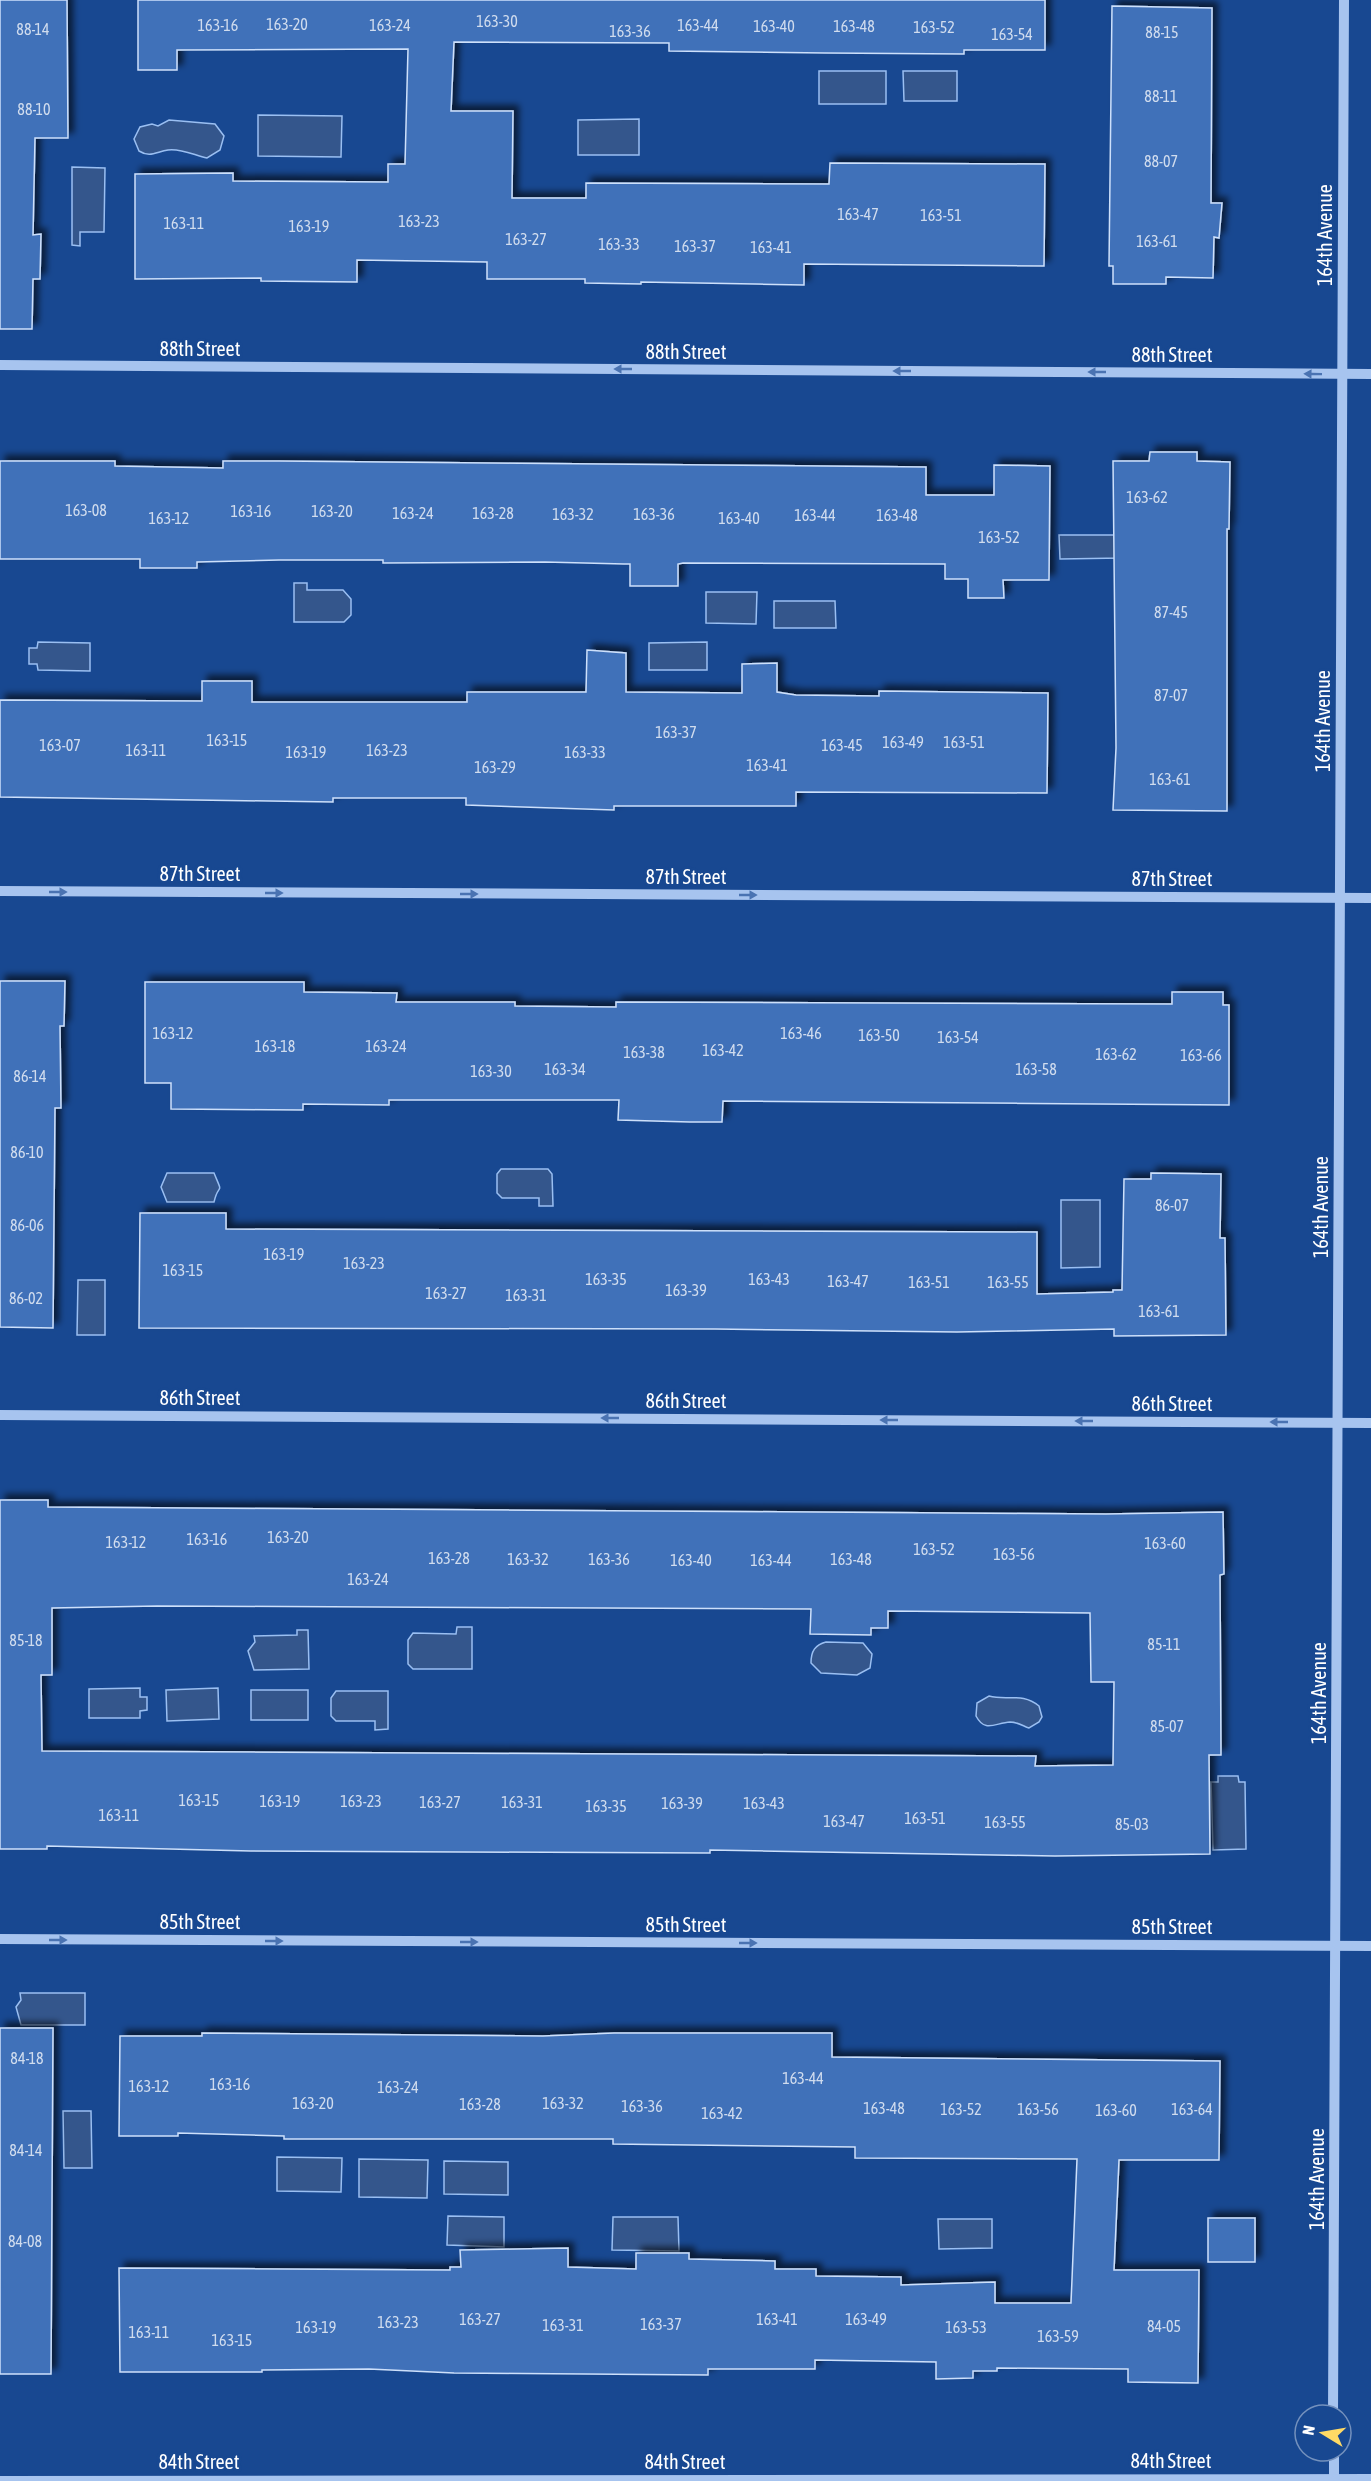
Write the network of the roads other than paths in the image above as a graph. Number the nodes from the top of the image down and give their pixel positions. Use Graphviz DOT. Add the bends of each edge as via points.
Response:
graph roads {
  1 [pos="1344,0"];
  2 [pos="0,365"];
  3 [pos="1343,374"];
  4 [pos="1371,374"];
  5 [pos="0,891"];
  6 [pos="1340,898"];
  7 [pos="1371,898"];
  8 [pos="0,1415"];
  9 [pos="1338,1422"];
  10 [pos="1371,1423"];
  11 [pos="0,1939"];
  12 [pos="1335,1946"];
  13 [pos="1371,1946"];
  14 [pos="1333,2403"];
  15 [pos="1334,2463"];
  16 [pos="1371,2479"];
  17 [pos="1334,2480"];
  18 [pos="0,2481"];
  1 -- 3 [label="street, 164th Avenue"];
  3 -- 2 [label="street, 88th Street, one-way"];
  3 -- 4 [label="street, 88th Street"];
  3 -- 6 [label="street, 164th Avenue"];
  5 -- 6 [label="street, 87th Street, one-way"];
  6 -- 7 [label="street, 87th Street"];
  6 -- 9 [label="street, 164th Avenue"];
  9 -- 8 [label="street, 86th Street, one-way"];
  9 -- 10 [label="street, 86th Street"];
  9 -- 12 [label="street, 164th Avenue"];
  11 -- 12 [label="street, 85th Street, one-way"];
  12 -- 13 [label="street, 85th Street"];
  12 -- 14 [label="street, 164th Avenue"];
  15 -- 17 [label="street"];
  16 -- 17 [label="street, 84th Street"];
  17 -- 18 [label="street, 84th Street"];
}
